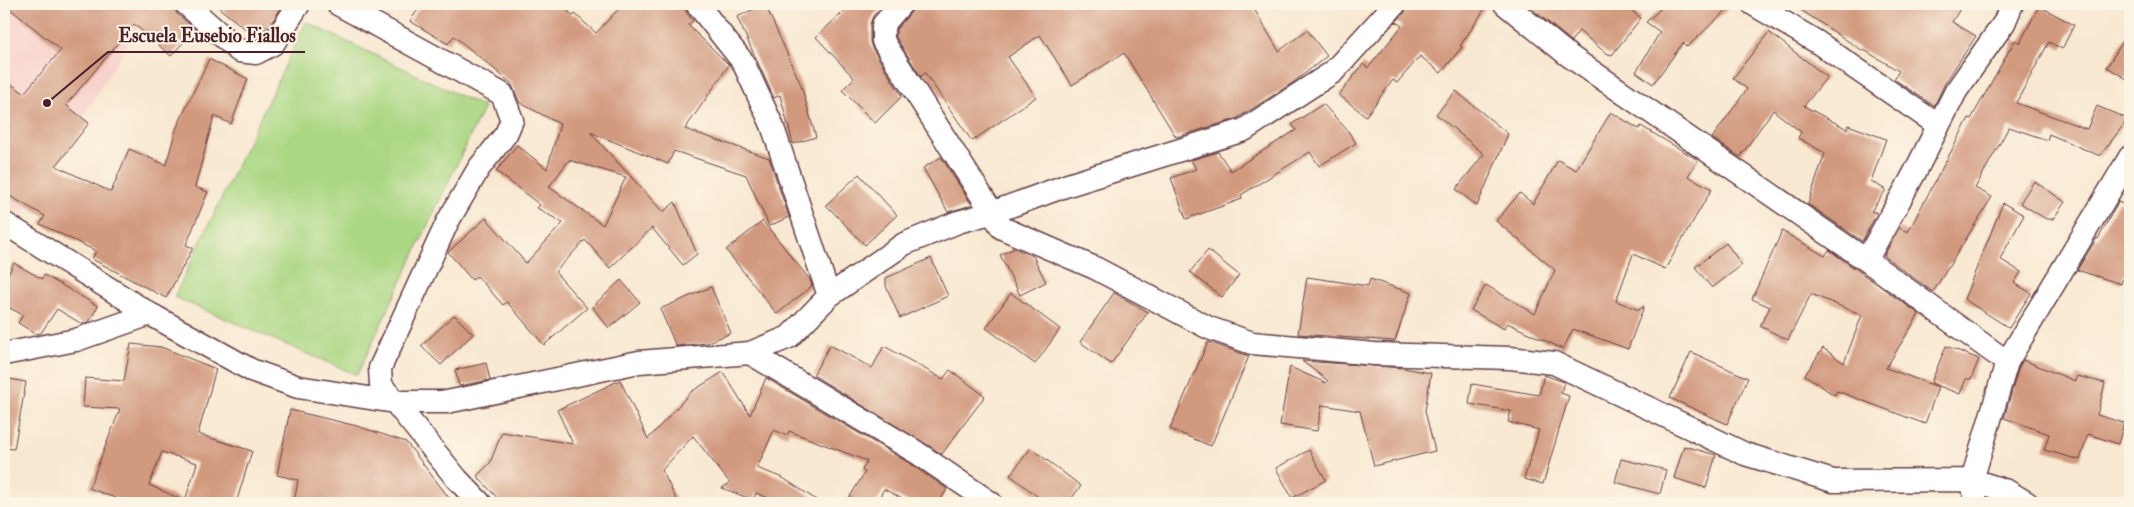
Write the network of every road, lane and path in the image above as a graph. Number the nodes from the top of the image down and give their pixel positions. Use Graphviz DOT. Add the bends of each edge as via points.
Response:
graph roads {
  1 [pos="186,4"];
  2 [pos="299,4"];
  3 [pos="338,4"];
  4 [pos="696,4"];
  5 [pos="902,4"];
  6 [pos="1395,4"];
  7 [pos="1505,4"];
  8 [pos="1752,4"];
  9 [pos="2012,4"];
  10 [pos="1938,126"];
  11 [pos="2130,157"];
  12 [pos="991,213"];
  13 [pos="4,223"];
  14 [pos="1869,262"];
  15 [pos="829,296"];
  16 [pos="150,314"];
  17 [pos="750,353"];
  18 [pos="4,354"];
  19 [pos="2007,362"];
  20 [pos="394,402"];
  21 [pos="1972,480"];
  22 [pos="480,503"];
  23 [pos="991,503"];
  24 [pos="1976,503"];
  25 [pos="2027,503"];
  1 -- 2 [label="street" via="239,51 256,53 273,44"];
  3 -- 20 [label="street" via="502,94 512,120 448,221 380,368 381,385"];
  4 -- 15 [label="street" via="743,62 772,125"];
  5 -- 12 [label="street" via="883,25 883,41"];
  6 -- 12 [label="street" via="1333,72 1244,130 1068,185"];
  7 -- 14 [label="street" via="1568,55"];
  8 -- 10 [label="street" via="1818,42"];
  9 -- 10 [label="street" via="2004,23 1956,91"];
  10 -- 14 [label="street" via="1867,259"];
  11 -- 19 [label="street"];
  12 -- 15 [label="street" via="958,222 904,244"];
  12 -- 21 [label="street" via="1002,228 1095,268 1209,328 1252,343 1375,354 1510,358 1554,363 1745,454 1833,481"];
  13 -- 16 [label="street"];
  14 -- 19 [label="street"];
  15 -- 17 [label="street" via="789,336"];
  16 -- 18 [label="street" via="76,340"];
  16 -- 20 [label="street" via="251,370 298,387"];
  17 -- 20 [label="street" via="639,362 447,402"];
  17 -- 23 [label="street" via="916,452"];
  19 -- 21 [label="street"];
  20 -- 22 [label="street"];
  21 -- 24 [label="street"];
  21 -- 25 [label="street" via="2007,491"];
}
